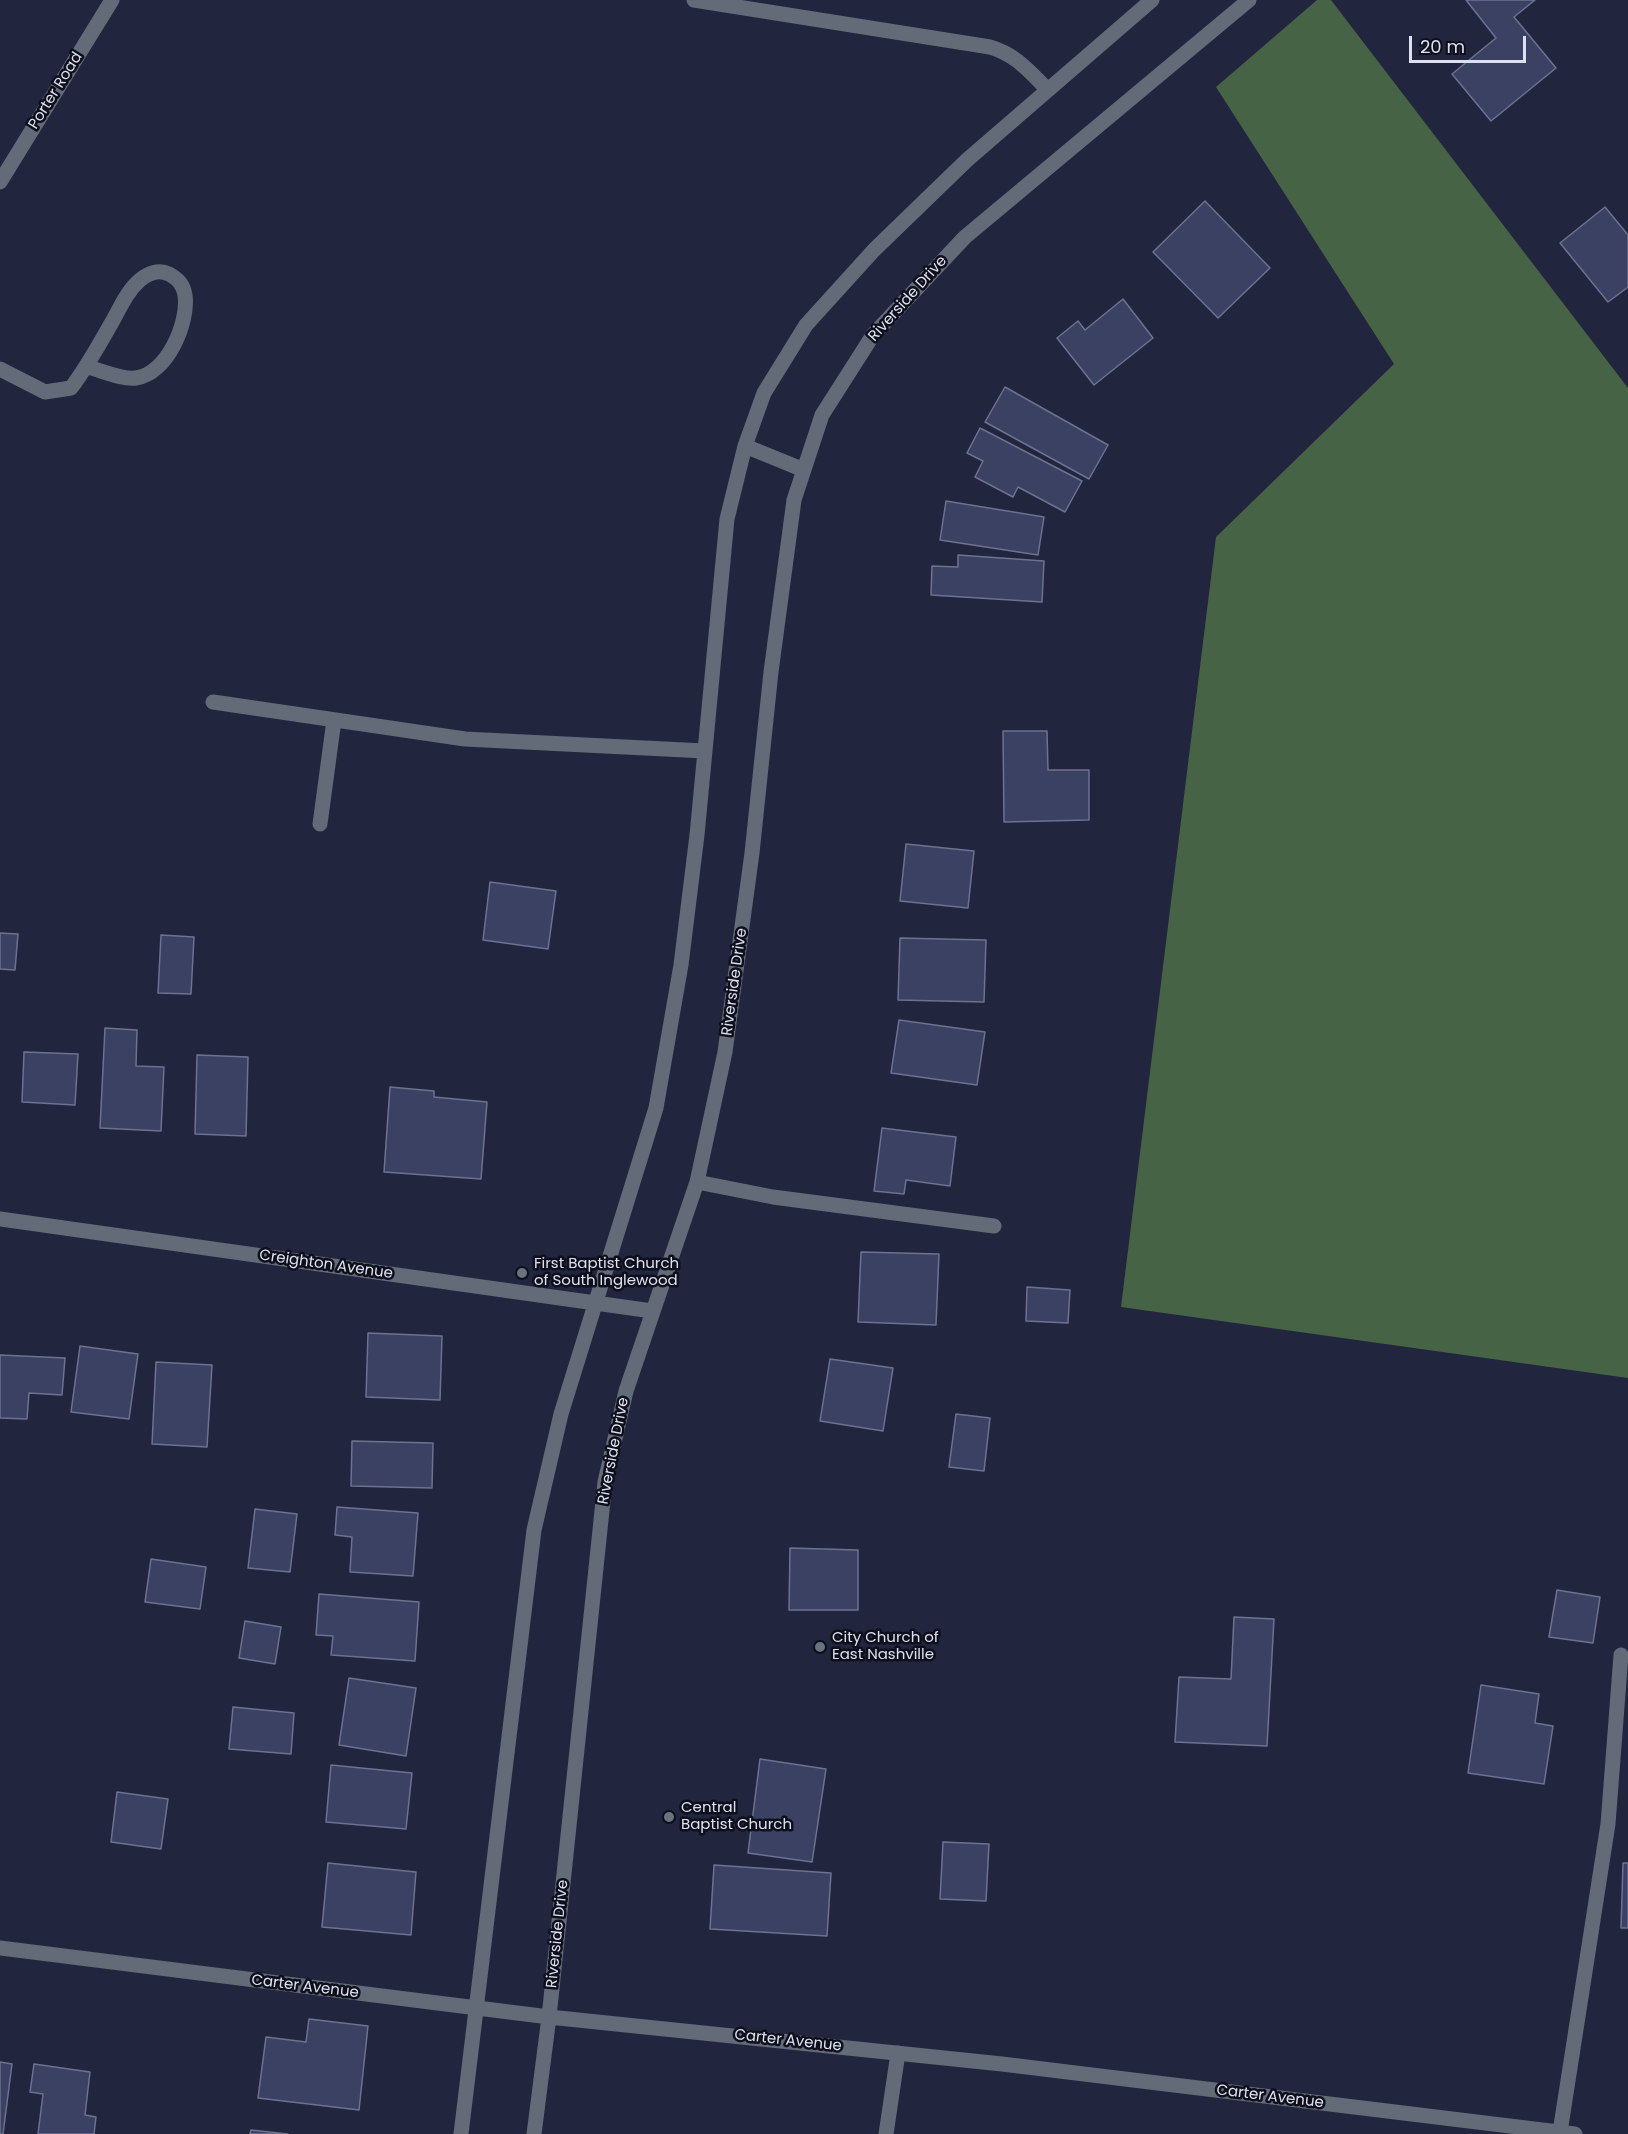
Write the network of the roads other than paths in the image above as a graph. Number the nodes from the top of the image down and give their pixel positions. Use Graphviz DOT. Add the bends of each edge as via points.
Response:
graph roads {
  1 [pos="111,0"];
  2 [pos="694,0"];
  3 [pos="1152,0"];
  4 [pos="1249,0"];
  5 [pos="1047,89"];
  6 [pos="0,182"];
  7 [pos="87,367"];
  8 [pos="0,369"];
  9 [pos="745,446"];
  10 [pos="804,470"];
  11 [pos="213,702"];
  12 [pos="334,720"];
  13 [pos="705,752"];
  14 [pos="320,824"];
  15 [pos="697,1182"];
  16 [pos="0,1219"];
  17 [pos="994,1226"];
  18 [pos="596,1303"];
  19 [pos="652,1311"];
  20 [pos="1621,1655"];
  21 [pos="0,1948"];
  22 [pos="477,2008"];
  23 [pos="549,2018"];
  24 [pos="898,2053"];
  25 [pos="1568,2133"];
  26 [pos="461,2134"];
  27 [pos="534,2134"];
  28 [pos="886,2134"];
  1 -- 6 [label="street, Porter Road"];
  2 -- 5 [label="street" via="990,47 1020,61"];
  3 -- 5 [label="street"];
  4 -- 10 [label="street, Riverside Drive" via="965,237 873,335 822,415"];
  5 -- 9 [label="street" via="882,242 806,325 764,393"];
  7 -- 7 [label="street" via="129,292 140,280 153,272 180,280 186,310 169,357 151,374 134,379"];
  7 -- 8 [label="street" via="71,388 45,392"];
  9 -- 10 [label="street"];
  9 -- 13 [label="street" via="728,519"];
  10 -- 15 [label="street, Riverside Drive" via="794,500 725,1052"];
  11 -- 12 [label="street"];
  12 -- 13 [label="street" via="465,739"];
  12 -- 14 [label="street"];
  13 -- 18 [label="street" via="681,964 656,1108"];
  15 -- 17 [label="street" via="773,1197"];
  15 -- 19 [label="street, Riverside Drive"];
  16 -- 18 [label="street, Creighton Avenue"];
  18 -- 19 [label="street, Creighton Avenue"];
  18 -- 22 [label="street" via="561,1414 534,1530"];
  19 -- 23 [label="street, Riverside Drive" via="626,1391 605,1482"];
  20 -- 25 [label="street" via="1608,1824"];
  21 -- 22 [label="street, Carter Avenue"];
  22 -- 23 [label="street, Carter Avenue"];
  22 -- 26 [label="street"];
  23 -- 24 [label="street, Carter Avenue"];
  23 -- 27 [label="street, Riverside Drive"];
  24 -- 25 [label="street, Carter Avenue"];
  24 -- 28 [label="street"];
}
